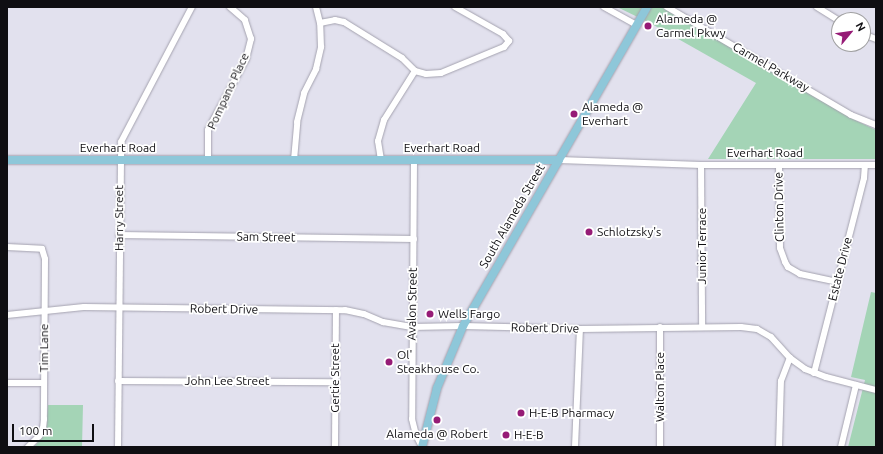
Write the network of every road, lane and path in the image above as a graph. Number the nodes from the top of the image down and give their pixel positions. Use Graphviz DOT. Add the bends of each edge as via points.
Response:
graph roads {
  1 [pos="192,7"];
  2 [pos="230,7"];
  3 [pos="316,7"];
  4 [pos="455,7"];
  5 [pos="604,7"];
  6 [pos="647,7"];
  7 [pos="667,7"];
  8 [pos="817,7"];
  9 [pos="831,16"];
  10 [pos="320,23"];
  11 [pos="636,25"];
  12 [pos="415,71"];
  13 [pos="876,125"];
  14 [pos="7,160"];
  15 [pos="120,160"];
  16 [pos="208,160"];
  17 [pos="294,160"];
  18 [pos="381,160"];
  19 [pos="414,160"];
  20 [pos="559,160"];
  21 [pos="701,165"];
  22 [pos="779,165"];
  23 [pos="865,165"];
  24 [pos="876,165"];
  25 [pos="119,236"];
  26 [pos="414,239"];
  27 [pos="7,247"];
  28 [pos="837,282"];
  29 [pos="119,308"];
  30 [pos="336,310"];
  31 [pos="44,311"];
  32 [pos="7,315"];
  33 [pos="463,326"];
  34 [pos="412,327"];
  35 [pos="660,327"];
  36 [pos="702,327"];
  37 [pos="580,329"];
  38 [pos="790,358"];
  39 [pos="814,373"];
  40 [pos="118,381"];
  41 [pos="335,382"];
  42 [pos="7,383"];
  43 [pos="44,383"];
  44 [pos="856,385"];
  45 [pos="876,390"];
  46 [pos="30,445"];
  47 [pos="118,447"];
  48 [pos="335,447"];
  49 [pos="422,447"];
  50 [pos="575,447"];
  51 [pos="660,447"];
  52 [pos="779,447"];
  53 [pos="841,447"];
  1 -- 15 [label="street, Harry Street" via="121,142"];
  2 -- 16 [label="street, Pompano Place" via="245,20 251,39 246,59 208,130"];
  3 -- 10 [label="street"];
  4 -- 12 [label="street" via="503,34 509,42 504,47 441,73 426,74"];
  5 -- 11 [label="street"];
  6 -- 11 [label="main road, South Alameda Street"];
  7 -- 13 [label="street, Carmel Parkway" via="851,115"];
  8 -- 9 [label="street"];
  10 -- 12 [label="street" via="335,20 344,22 402,58"];
  10 -- 17 [label="street" via="321,47 316,69 304,93 296,122"];
  11 -- 20 [label="main road, South Alameda Street"];
  12 -- 18 [label="street" via="384,120 378,141"];
  14 -- 15 [label="main road, Everhart Road"];
  15 -- 16 [label="main road, Everhart Road"];
  15 -- 25 [label="street, Harry Street"];
  16 -- 17 [label="main road, Everhart Road"];
  17 -- 18 [label="main road, Everhart Road"];
  18 -- 19 [label="main road, Everhart Road"];
  19 -- 20 [label="main road, Everhart Road"];
  19 -- 26 [label="street, Avalon Street"];
  20 -- 21 [label="street, Everhart Road"];
  20 -- 33 [label="main road, South Alameda Street"];
  21 -- 22 [label="street, Everhart Road"];
  21 -- 36 [label="street, Junior Terrace"];
  22 -- 23 [label="street, Everhart Road"];
  22 -- 28 [label="street, Clinton Drive" via="780,248 785,262 800,274"];
  23 -- 24 [label="street, Everhart Road"];
  23 -- 28 [label="street, Estate Drive" via="864,178"];
  25 -- 26 [label="street, Sam Street"];
  25 -- 29 [label="street, Harry Street"];
  26 -- 34 [label="street, Avalon Street"];
  27 -- 31 [label="street, Tim Lane" via="42,249 45,260"];
  28 -- 39 [label="street, Estate Drive"];
  29 -- 30 [label="street, Robert Drive"];
  29 -- 31 [label="street, Robert Drive"];
  29 -- 40 [label="street, Harry Street"];
  30 -- 34 [label="street, Robert Drive" via="354,311 383,322"];
  30 -- 41 [label="street, Gertie Street"];
  31 -- 32 [label="street, Robert Drive"];
  31 -- 43 [label="street, Tim Lane"];
  33 -- 34 [label="street, Robert Drive"];
  33 -- 37 [label="street, Robert Drive"];
  33 -- 49 [label="main road, South Alameda Street" via="437,388"];
  34 -- 49 [label="street, Avalon Street" via="412,419"];
  35 -- 36 [label="street, Robert Drive"];
  35 -- 37 [label="street, Robert Drive"];
  35 -- 51 [label="street, Walton Place"];
  36 -- 38 [label="street, Robert Drive" via="741,327 757,330 771,337"];
  37 -- 50 [label="street"];
  38 -- 39 [label="street, Robert Drive"];
  38 -- 52 [label="street" via="781,381"];
  39 -- 44 [label="street, Robert Drive"];
  40 -- 41 [label="street, John Lee Street"];
  40 -- 47 [label="street, Harry Street"];
  41 -- 48 [label="street, Gertie Street"];
  42 -- 43 [label="street"];
  43 -- 46 [label="street, Tim Lane" via="43,428"];
  44 -- 45 [label="street, Robert Drive"];
  44 -- 53 [label="street"];
}
